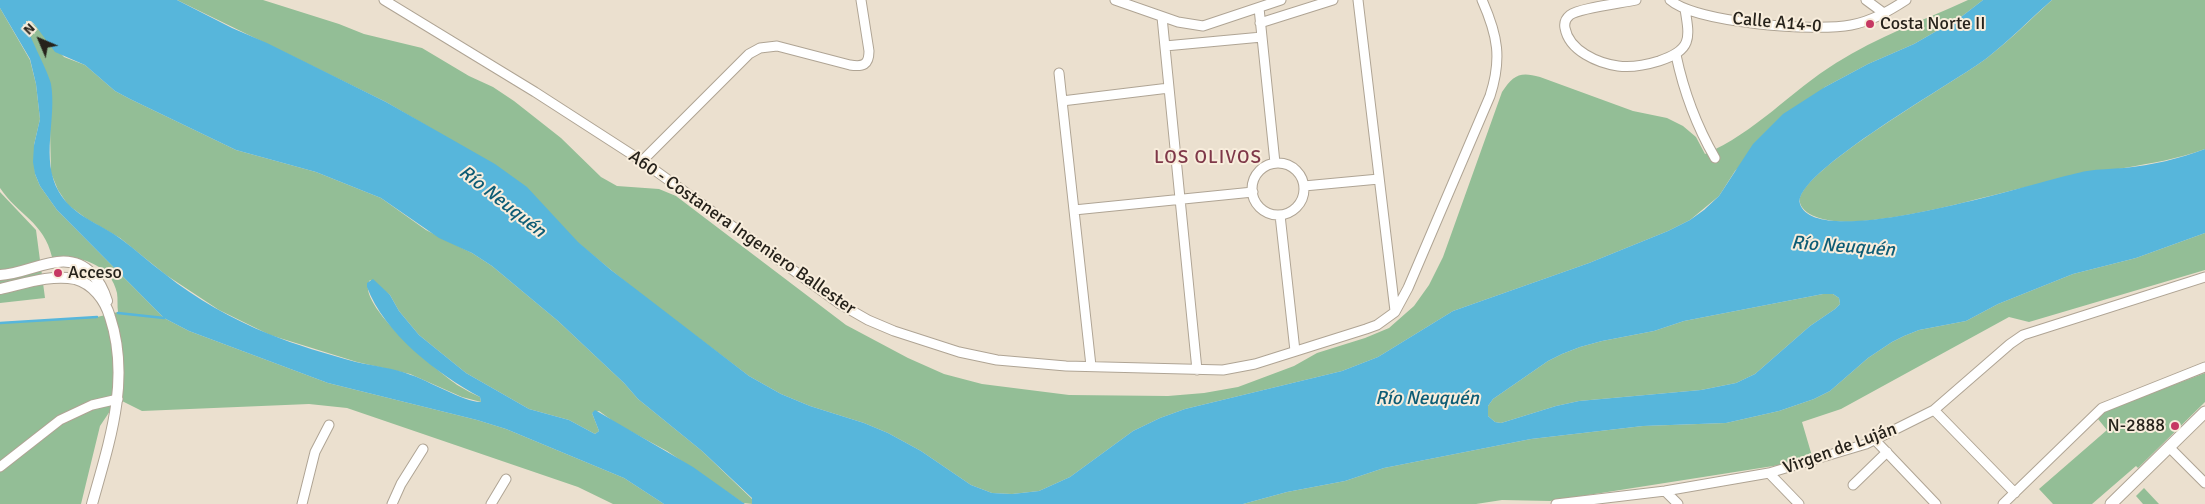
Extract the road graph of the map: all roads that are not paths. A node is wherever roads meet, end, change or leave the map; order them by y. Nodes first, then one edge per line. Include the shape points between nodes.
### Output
1 (384, 0) edge
2 (861, 0) edge
3 (1115, 0) edge
4 (1281, 0) edge
5 (1333, 0) edge
6 (1358, 0) edge
7 (1482, 0) edge
8 (1636, 0) edge
9 (1670, 0) edge
10 (1866, 0) edge
11 (1906, 0) edge
12 (1132, 3) edge
13 (1258, 8) junction
14 (1685, 8) junction
15 (1885, 14) junction
16 (1162, 17) junction
17 (1260, 23) junction
18 (1262, 37) junction
19 (1165, 46) junction
20 (1676, 55) junction
21 (1058, 73) dead end
22 (1169, 88) junction
23 (1062, 100) junction
24 (1715, 158) dead end
25 (642, 161) junction
26 (1275, 163) junction
27 (1379, 179) junction
28 (1304, 186) junction
29 (1253, 192) junction
30 (1180, 199) junction
31 (1074, 210) junction
32 (1280, 215) junction
33 (0, 275) edge
34 (2205, 278) edge
35 (0, 289) edge
36 (1395, 312) junction
37 (109, 314) junction
38 (1295, 351) junction
39 (1091, 366) junction
40 (2205, 368) edge
41 (1197, 370) junction
42 (118, 399) junction
43 (1934, 410) junction
44 (2205, 412) edge
45 (329, 425) dead end
46 (1875, 440) junction
47 (2169, 447) junction
48 (423, 449) dead end
49 (1887, 452) junction
50 (0, 467) edge
51 (1769, 473) junction
52 (506, 479) dead end
53 (2205, 483) edge
54 (1853, 486) dead end
55 (1665, 491) junction
56 (2014, 493) junction
57 (92, 504) edge
58 (302, 504) edge
59 (392, 504) edge
60 (491, 504) edge
61 (1556, 504) edge
62 (1678, 504) edge
63 (1799, 504) edge
64 (1936, 504) edge
65 (2003, 504) edge
66 (2111, 504) edge

1 - 25 street, A60 - Costanera Ingeniero Ballester
2 - 25 street via 869,52 866,64 850,65 777,46 760,48 749,54
3 - 12 street
4 - 13 street
5 - 17 street
6 - 27 street
7 - 36 street via 1498,51 1496,79 1416,270
8 - 20 street via 1573,13 1564,26 1568,38 1593,58 1619,66 1647,64
9 - 14 street, Calle A14-0
10 - 15 street
11 - 15 street, Calle A14-0
12 - 16 street
13 - 16 street via 1204,26
13 - 17 street
14 - 15 street, Calle A14-0 via 1737,20 1818,27 1852,25
14 - 20 street via 1688,37
16 - 19 street
17 - 18 street
18 - 19 street
18 - 26 street
19 - 22 street
20 - 24 street via 1690,109
21 - 23 street
22 - 23 street
22 - 30 street
23 - 31 street
25 - 39 street, A60 - Costanera Ingeniero Ballester via 813,286 868,320 959,352 997,360
26 - 28 street via 1298,172
26 - 29 street via 1259,172 1254,179
27 - 28 street
27 - 36 street
28 - 32 street via 1296,209
29 - 30 street
29 - 32 street via 1257,205 1263,211
30 - 31 street
30 - 41 street
31 - 39 street
32 - 38 street
33 - 37 street via 57,262 79,264 91,272 102,287
34 - 43 street, Virgen de Luján via 2023,335
35 - 37 street via 46,279 76,280 94,289
36 - 38 street, A60 - Costanera Ingeniero Ballester via 1366,330
37 - 42 street via 120,368
38 - 41 street, A60 - Costanera Ingeniero Ballester via 1239,368
39 - 41 street, A60 - Costanera Ingeniero Ballester
40 - 56 street via 2102,408
42 - 50 street via 92,405 60,420
42 - 57 street
43 - 46 street, Virgen de Luján
43 - 56 street
44 - 47 main road
45 - 58 street via 315,452
46 - 49 street
46 - 51 street, Virgen de Luján
47 - 53 street
47 - 66 main road
48 - 59 street
49 - 54 street
49 - 64 street
51 - 55 street, Virgen de Luján
51 - 63 street
52 - 60 street
55 - 61 street, Virgen de Luján
55 - 62 street
56 - 65 street

